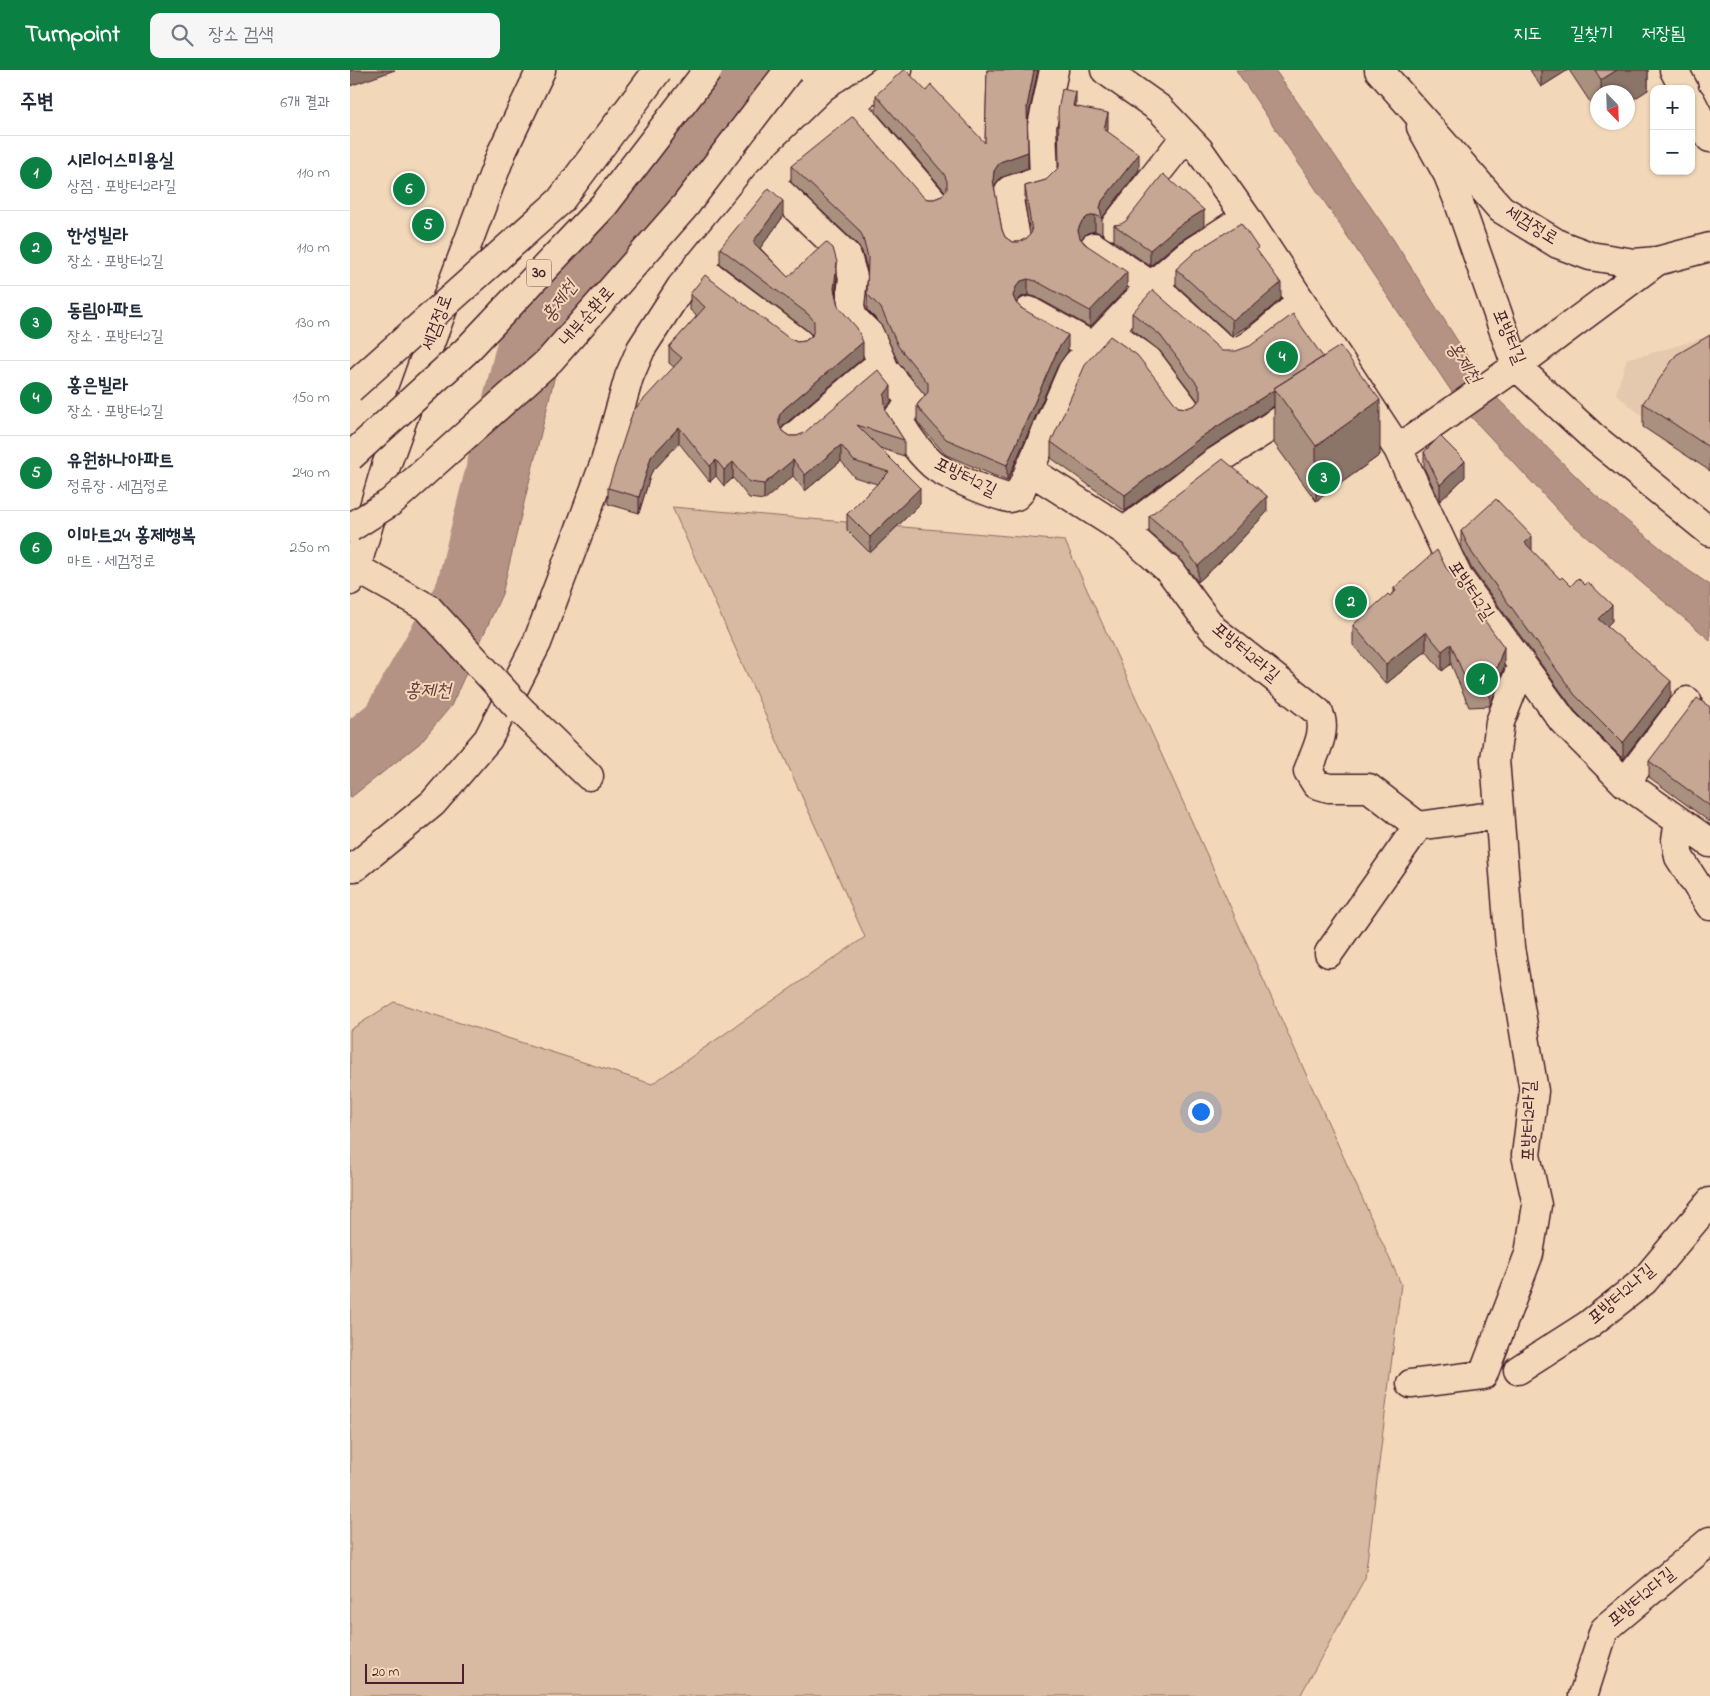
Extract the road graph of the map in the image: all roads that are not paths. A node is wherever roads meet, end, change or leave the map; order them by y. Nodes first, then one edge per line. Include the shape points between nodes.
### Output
1 (540, 70) edge
2 (658, 70) edge
3 (708, 70) edge
4 (789, 70) edge
5 (898, 70) edge
6 (1054, 70) edge
7 (1105, 70) edge
8 (1379, 70) edge
9 (1674, 70) edge
10 (1682, 85) edge
11 (849, 104) junction
12 (1408, 104) junction
13 (1695, 109) edge
14 (1186, 136) junction
15 (1710, 138) edge
16 (768, 181) junction
17 (932, 200) edge
18 (1246, 217) junction
19 (1115, 226) edge
20 (1017, 243) edge
21 (1094, 247) edge
22 (1710, 247) edge
23 (1657, 261) junction
24 (697, 266) junction
25 (1152, 286) junction
26 (1302, 302) junction
27 (1029, 311) edge
28 (1101, 339) junction
29 (799, 343) edge
30 (882, 363) junction
31 (1513, 368) junction
32 (1349, 377) junction
33 (350, 389) edge
34 (1186, 409) edge
35 (794, 437) edge
36 (1398, 449) junction
37 (350, 457) edge
38 (1029, 470) junction
39 (350, 528) edge
40 (1125, 531) junction
41 (1710, 532) edge
42 (353, 575) edge
43 (1522, 665) junction
44 (1687, 701) dead end
45 (589, 776) dead end
46 (1625, 783) junction
47 (1498, 815) junction
48 (1679, 821) junction
49 (1418, 826) junction
50 (1710, 843) edge
51 (350, 867) edge
52 (1710, 906) edge
53 (1329, 953) dead end
54 (1710, 1202) edge
55 (1518, 1370) dead end
56 (1410, 1384) dead end
57 (1710, 1541) edge
58 (1583, 1696) edge

1 - 42 main road, 세검정로 via 502,152 428,347 386,466
2 - 33 main road, bridge via 560,201
3 - 37 main road, 30, bridge via 604,205 466,351
4 - 39 main road, 내부순환로, bridge via 685,206 550,360 391,502
5 - 11 main road
6 - 20 main road via 1042,126 1044,178 1008,194
7 - 14 main road, 포방터2길 via 1160,109
8 - 12 main road, 세검정로
9 - 10 main road
11 - 16 main road
11 - 17 main road
12 - 23 main road, 세검정로 via 1501,209 1531,229 1590,256 1634,263
12 - 31 main road, 포방터길 via 1448,175
13 - 15 main road
14 - 18 main road, 포방터2길
14 - 19 main road
16 - 24 main road
16 - 30 main road, 포방터2길 via 847,256 853,276 852,316 870,335
18 - 25 main road, 포방터2길 via 1187,255
18 - 26 main road, 포방터2길
21 - 25 main road
22 - 23 main road, 세검정로
23 - 31 main road
24 - 29 main road
24 - 51 main road via 641,349 629,376 605,462 537,643 488,739 433,803 355,867
25 - 26 main road via 1223,350 1231,353 1243,349
25 - 28 main road, 포방터2길
26 - 32 main road, 포방터2길
27 - 28 main road
28 - 34 main road via 1148,360
28 - 38 main road, 포방터2길 via 1072,371
30 - 35 main road
30 - 38 main road, 포방터2길 via 913,403 899,416 900,426 939,469 1009,498 1020,492
31 - 36 main road
31 - 41 main road, 포방터길
32 - 36 main road, 포방터2길
32 - 40 main road via 1219,460
36 - 43 main road, 포방터2길 via 1458,577
38 - 40 main road, 포방터2라길
40 - 49 main road, 포방터2라길 via 1170,571 1213,629 1318,712 1322,727 1308,771 1312,780 1329,788 1369,788
42 - 45 main road, bridge via 428,608 518,707
43 - 46 main road, 포방터2길 via 1563,721
43 - 47 main road, 포방터2라길 via 1500,722 1495,759
44 - 46 main road
46 - 48 main road, 포방터2길
47 - 49 main road
47 - 56 main road, 포방터2라길 via 1510,947 1534,1091 1526,1155 1536,1213 1529,1254 1483,1375
48 - 50 main road, 포방터2길
48 - 52 main road via 1676,840 1679,857
49 - 53 main road
54 - 55 main road, 포방터2나길 via 1644,1281 1588,1325
57 - 58 main road, 포방터2다길 via 1604,1630

